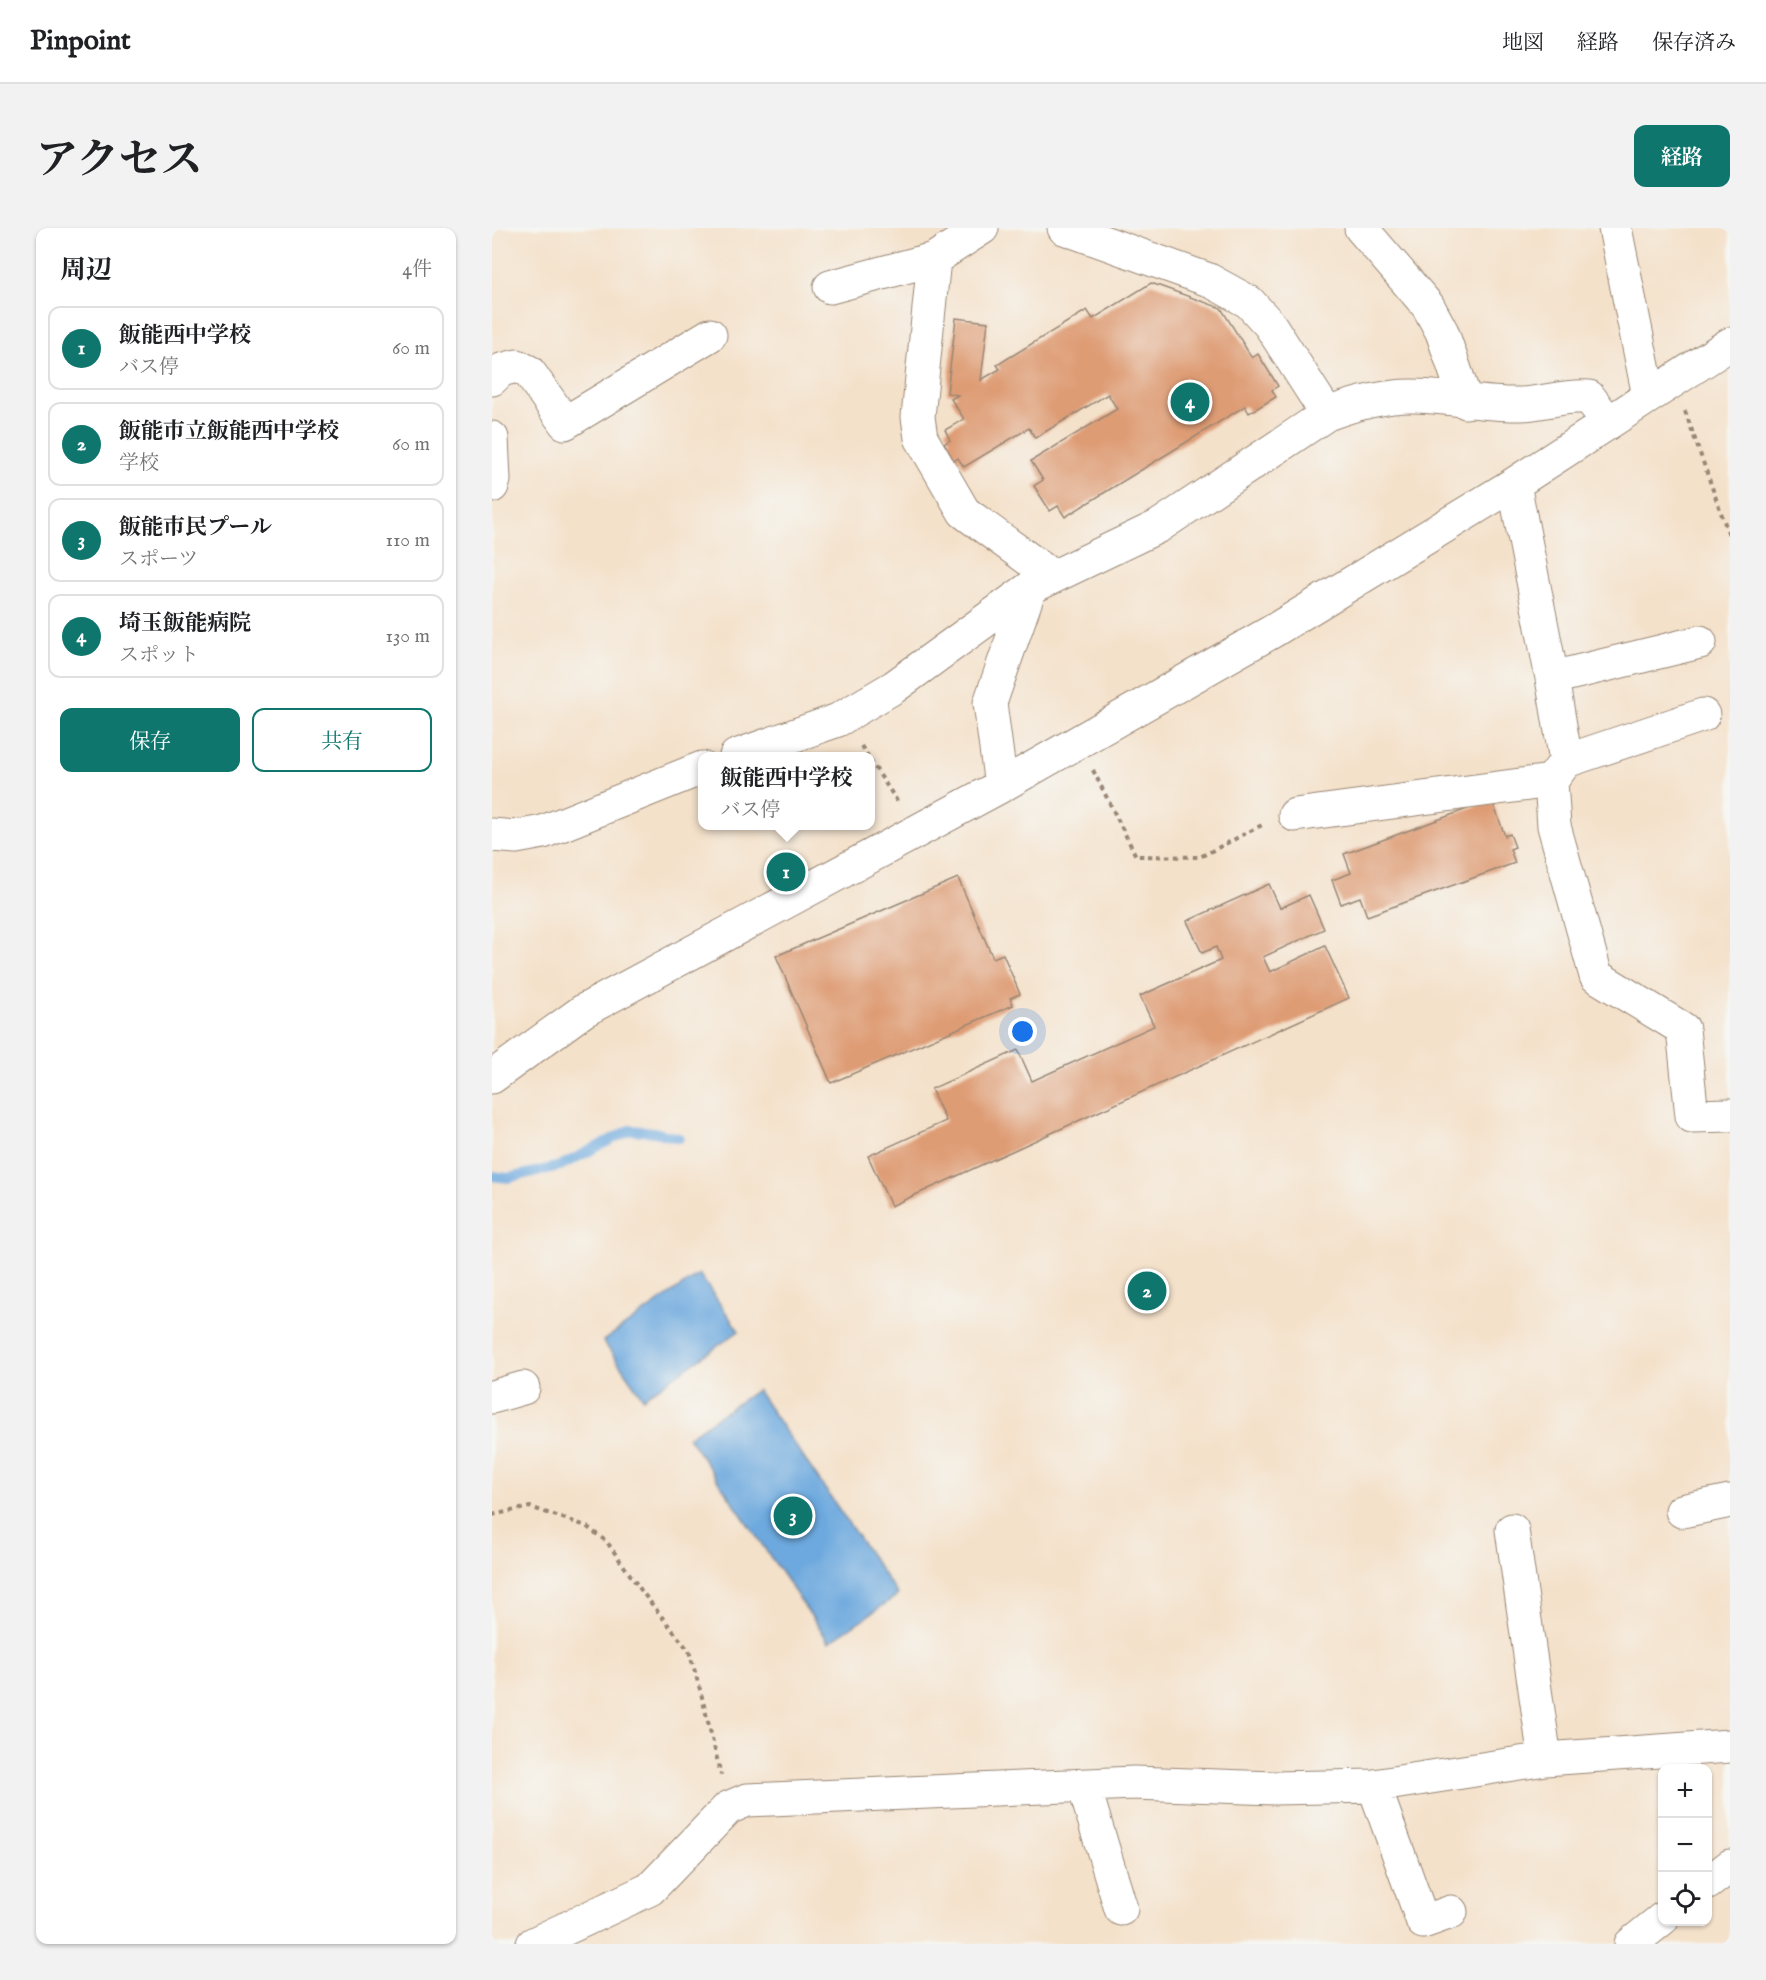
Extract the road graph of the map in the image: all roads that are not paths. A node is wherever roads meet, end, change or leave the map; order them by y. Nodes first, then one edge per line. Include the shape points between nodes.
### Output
1 (982, 228) edge
2 (1064, 228) edge
3 (1361, 228) edge
4 (1616, 228) edge
5 (934, 259) junction
6 (830, 287) dead end
7 (710, 335) dead end
8 (1730, 344) edge
9 (492, 379) edge
10 (1662, 388) junction
11 (1466, 402) junction
12 (1327, 414) junction
13 (1608, 422) junction
14 (492, 438) edge
15 (1514, 484) junction
16 (492, 486) edge
17 (1041, 583) junction
18 (1700, 642) dead end
19 (1552, 678) junction
20 (1703, 715) dead end
21 (747, 752) edge
22 (698, 769) edge
23 (1558, 771) junction
24 (1001, 786) junction
25 (1295, 814) road end
26 (492, 835) edge
27 (492, 1077) edge
28 (1730, 1115) edge
29 (523, 1388) dead end
30 (492, 1397) edge
31 (1730, 1501) edge
32 (1682, 1511) dead end
33 (1512, 1530) dead end
34 (1730, 1746) edge
35 (1545, 1759) junction
36 (1084, 1786) junction
37 (1374, 1786) junction
38 (1730, 1866) edge
39 (1712, 1879) edge
40 (1121, 1909) dead end
41 (1451, 1912) dead end
42 (1658, 1921) edge
43 (533, 1944) edge
44 (1631, 1944) edge

1 - 5 street
2 - 12 street via 1209,280 1248,302 1270,325
3 - 11 street via 1428,306 1442,332
4 - 10 street
5 - 6 street
5 - 17 street via 918,417 921,438 964,512
7 - 9 street via 565,423 529,372 517,366 501,370
8 - 10 street
10 - 13 street
11 - 12 street via 1411,396 1364,401
11 - 13 street via 1522,404 1589,397
12 - 17 street via 1159,526
13 - 15 street
14 - 16 street
15 - 19 street
15 - 24 street via 1273,631
17 - 21 street via 894,687 838,720
17 - 24 street via 990,703
18 - 19 street
19 - 23 street
20 - 23 street
22 - 26 street via 543,832 516,837
23 - 25 street
23 - 28 street via 1554,826 1596,976 1683,1029 1692,1116
24 - 27 street via 583,1011
29 - 30 street
31 - 32 street
33 - 35 street
34 - 35 street
35 - 37 street
36 - 37 street
36 - 40 street
36 - 43 street via 747,1800 728,1808 650,1889
37 - 41 street via 1423,1922
38 - 39 street
42 - 44 street

